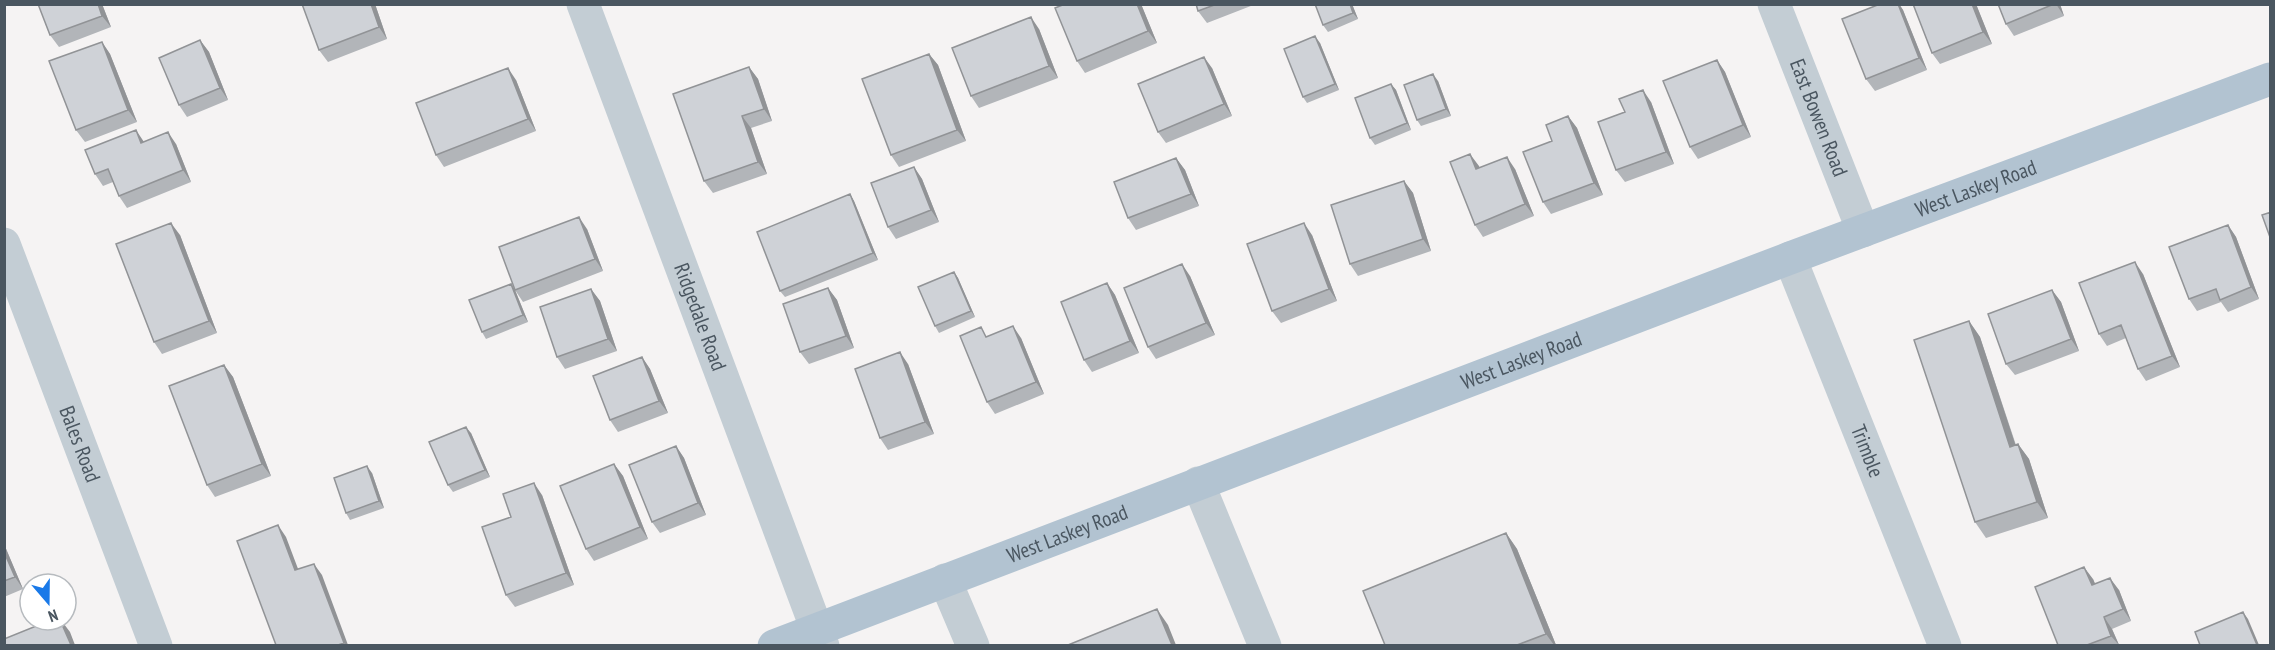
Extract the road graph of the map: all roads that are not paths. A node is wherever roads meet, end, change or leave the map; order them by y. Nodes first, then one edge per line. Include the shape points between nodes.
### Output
1 (583, 4) edge
2 (1774, 4) edge
3 (2271, 79) edge
4 (1863, 231) junction
5 (4, 244) edge
6 (1790, 258) junction
7 (1198, 483) junction
8 (945, 580) junction
9 (820, 637) edge
10 (156, 645) edge
11 (774, 645) edge
12 (973, 645) edge
13 (1265, 645) edge
14 (1946, 645) edge

1 - 9 street, Ridgedale Road
2 - 4 street, East Bowen Road
3 - 4 main road, West Laskey Road
4 - 6 main road, West Laskey Road
5 - 10 street, Bales Road
6 - 7 main road, West Laskey Road
6 - 14 street, Trimble
7 - 8 main road, West Laskey Road
7 - 13 street
8 - 9 main road, West Laskey Road
8 - 12 street
9 - 11 main road, West Laskey Road

